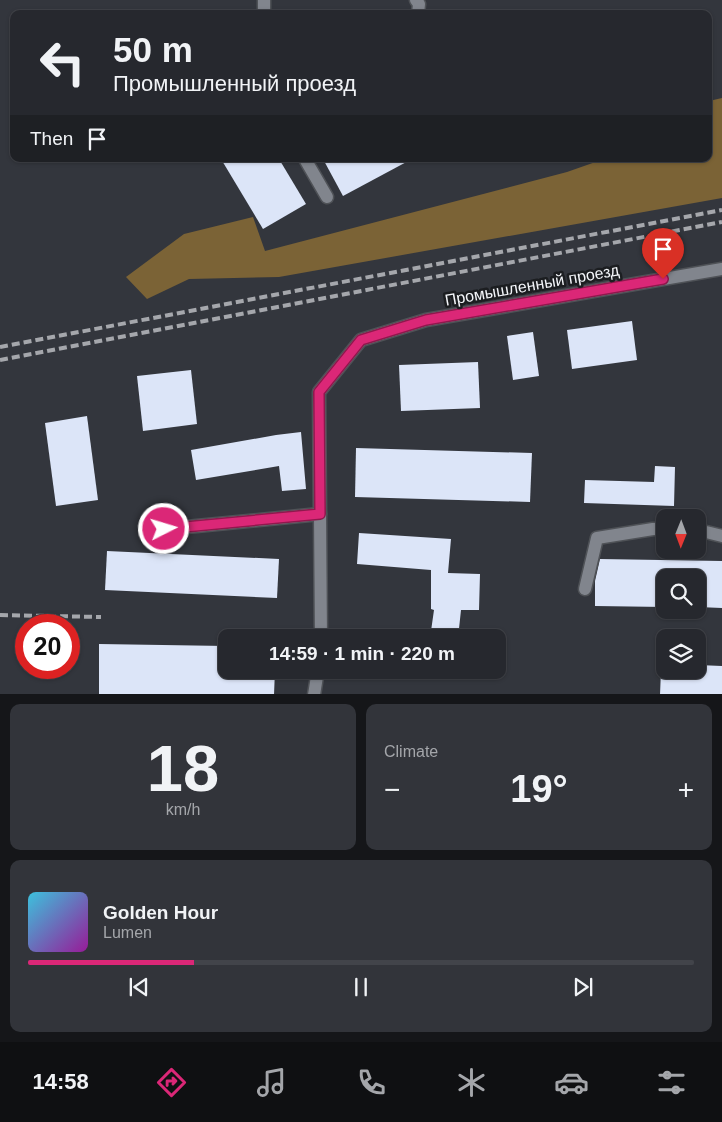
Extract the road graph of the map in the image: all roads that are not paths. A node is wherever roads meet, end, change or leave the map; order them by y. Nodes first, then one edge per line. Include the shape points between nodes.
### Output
1 (307, 162) edge
2 (327, 197) dead end
3 (722, 269) edge
4 (320, 514) junction
5 (656, 529) edge
6 (145, 530) dead end
7 (706, 532) edge
8 (722, 536) edge
9 (585, 589) dead end
10 (321, 629) edge
11 (316, 679) edge
12 (314, 694) edge

1 - 2 street
3 - 4 street, Промышленный проезд via 426,320 361,340 319,392
4 - 6 street
4 - 10 street, Промышленный проезд
5 - 9 street via 597,538
7 - 8 street
11 - 12 street

